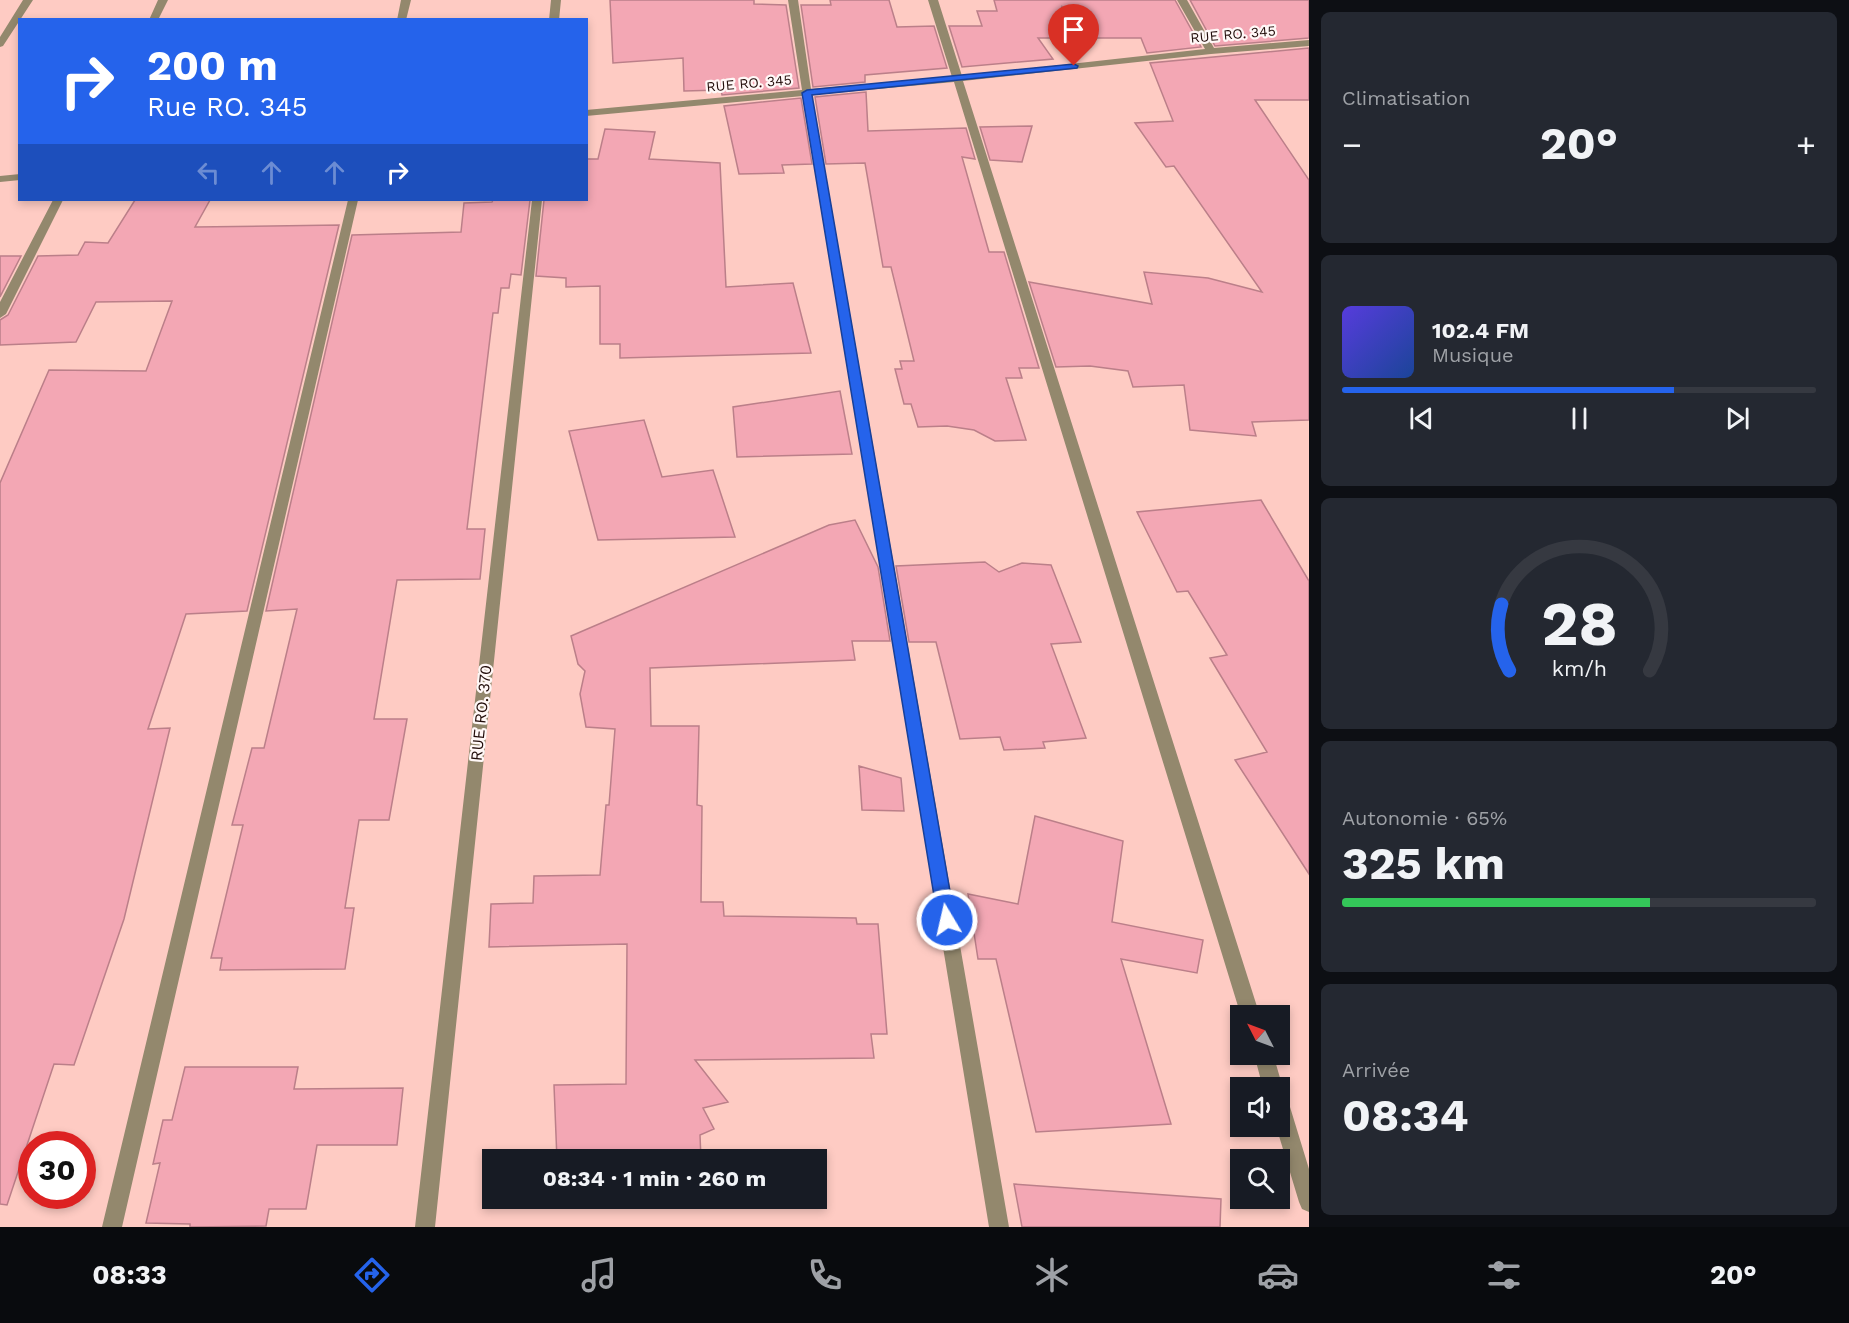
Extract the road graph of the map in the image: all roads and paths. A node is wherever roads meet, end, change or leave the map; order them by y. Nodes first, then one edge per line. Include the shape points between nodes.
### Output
1 (28, 0) edge
2 (163, 0) edge
3 (406, 0) edge
4 (556, 0) edge
5 (793, 0) edge
6 (933, 0) edge
7 (1182, 0) edge
8 (154, 18) edge
9 (402, 18) edge
10 (554, 18) edge
11 (1309, 43) edge
12 (0, 44) edge
13 (1211, 51) junction
14 (959, 79) junction
15 (807, 93) junction
16 (588, 113) edge
17 (18, 177) edge
18 (0, 179) edge
19 (57, 201) edge
20 (353, 201) edge
21 (537, 201) edge
22 (0, 314) edge
23 (1248, 1005) edge
24 (1289, 1137) edge
25 (1309, 1202) edge
26 (112, 1227) edge
27 (425, 1227) edge
28 (999, 1227) edge

1 - 12 street
2 - 8 street
3 - 9 street
4 - 10 street
5 - 15 street
6 - 14 street
7 - 13 street
11 - 13 street, RUE RO. 345
13 - 14 street, RUE RO. 345
14 - 15 street, RUE RO. 345
14 - 23 street
15 - 16 street, RUE RO. 345
15 - 28 street
17 - 18 street
19 - 22 street
20 - 26 street
21 - 27 street, RUE RO. 370
24 - 25 street

